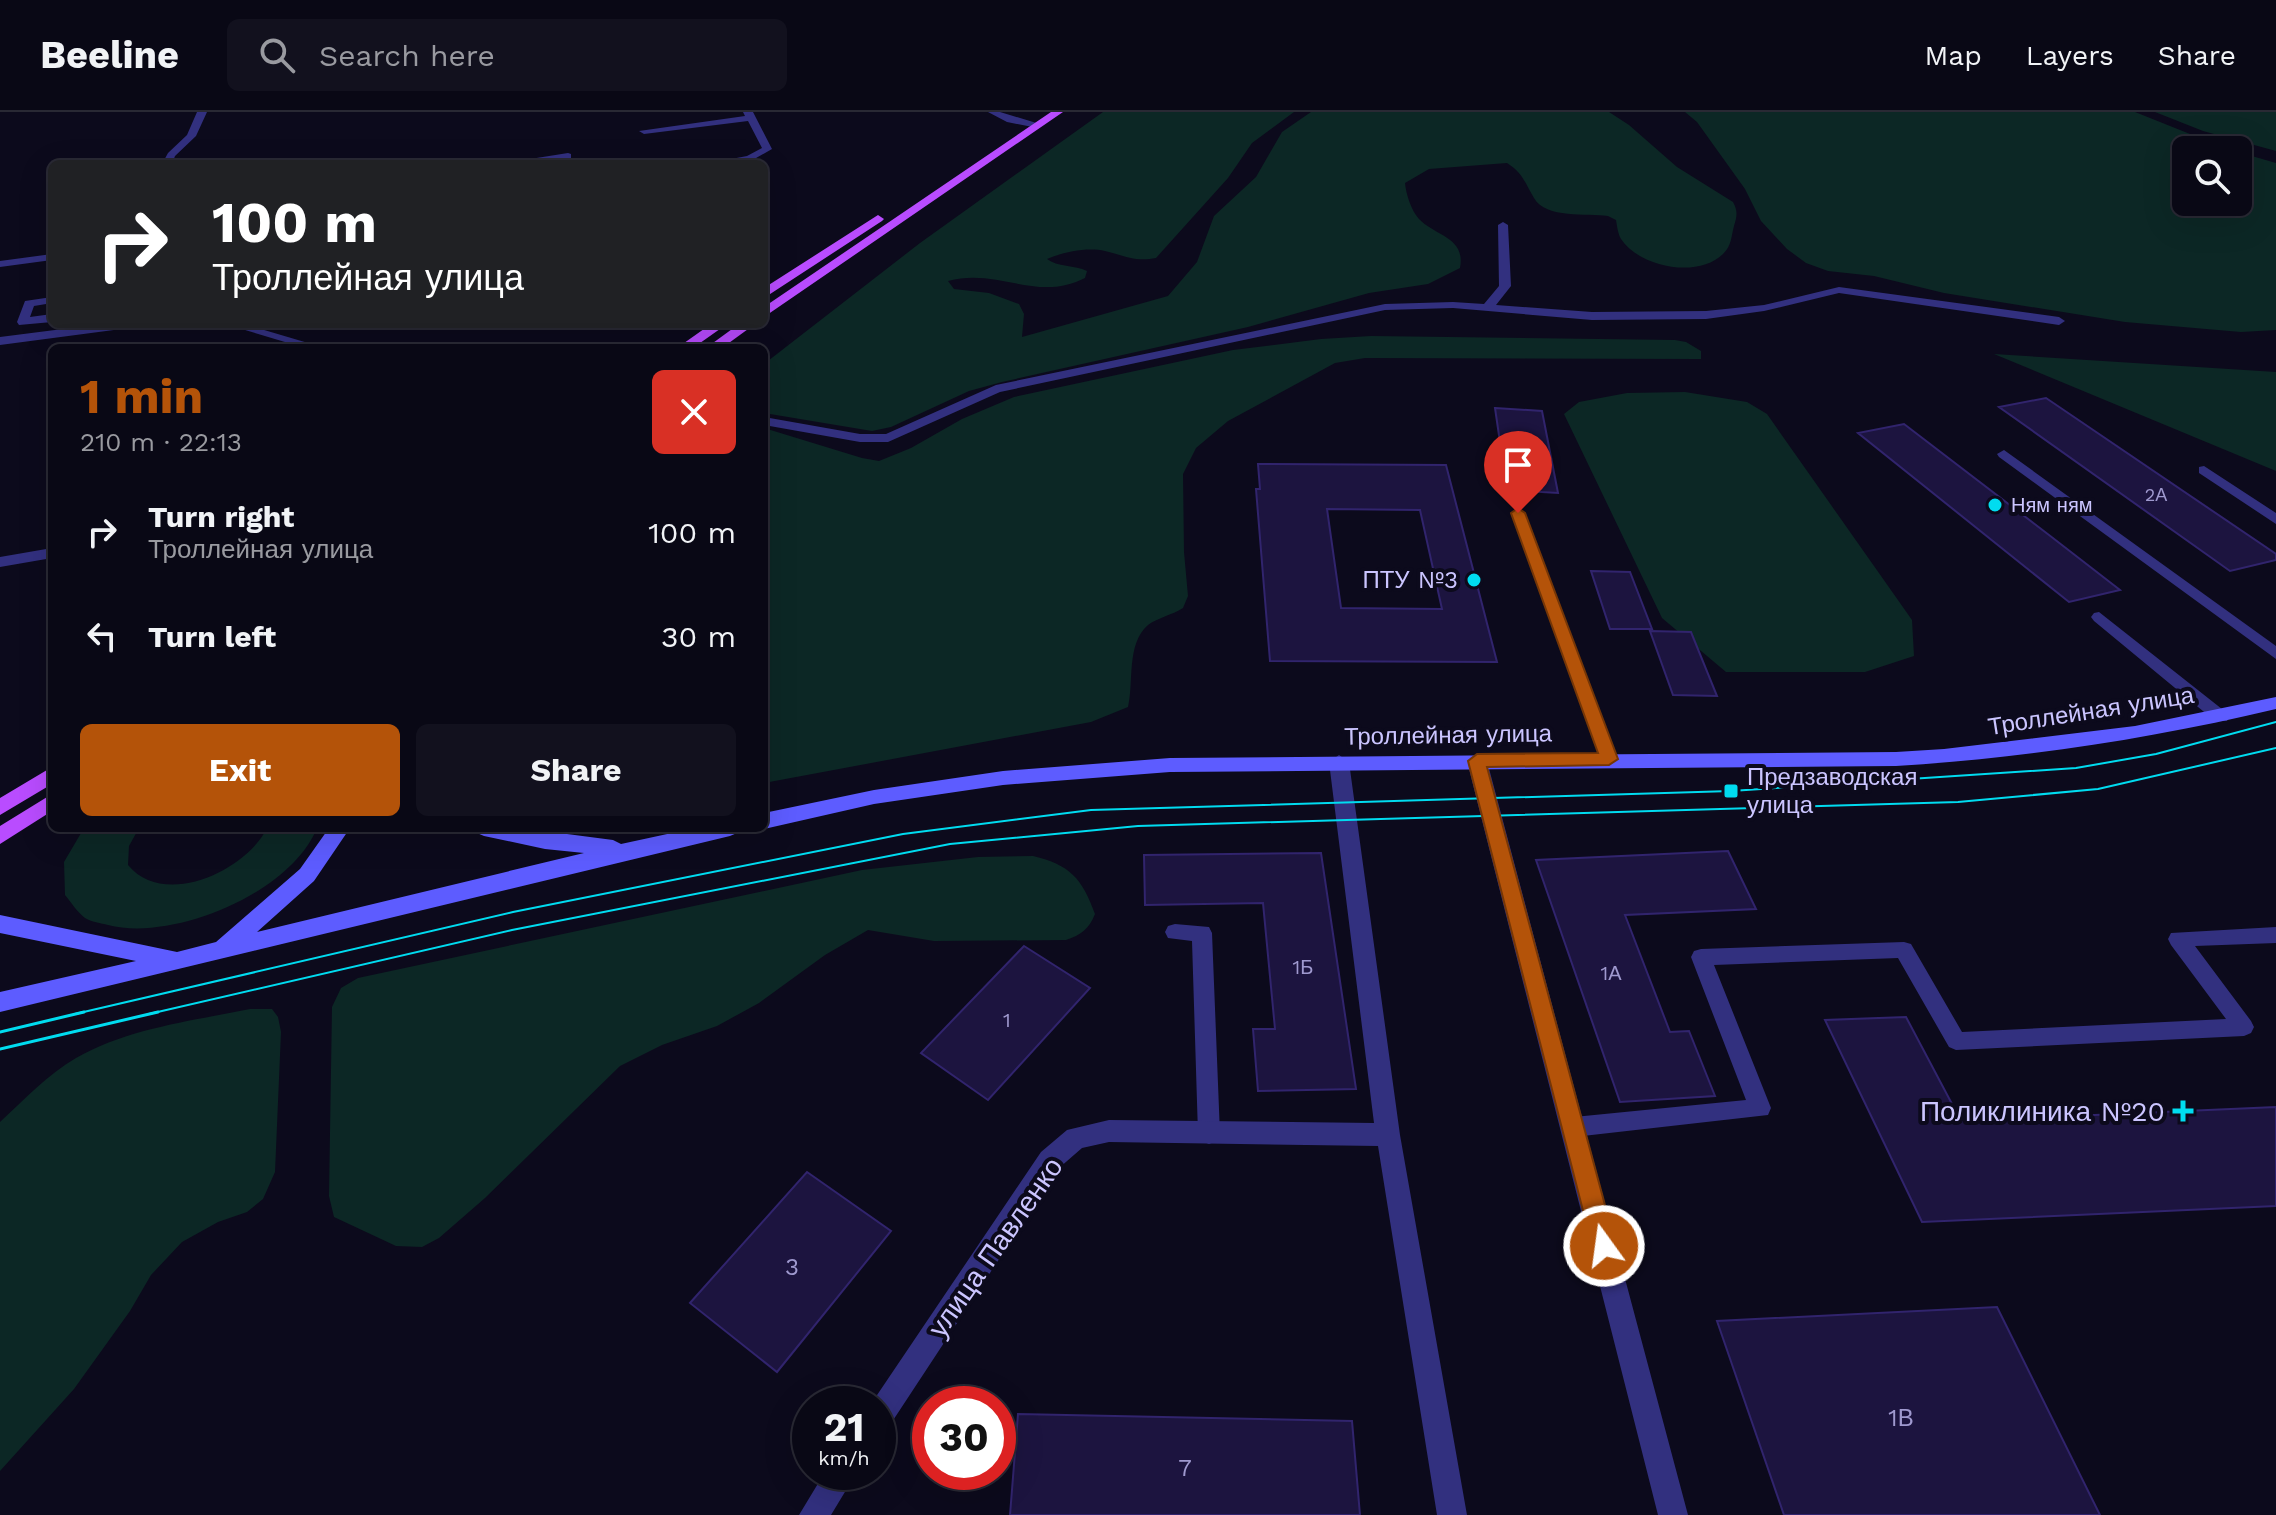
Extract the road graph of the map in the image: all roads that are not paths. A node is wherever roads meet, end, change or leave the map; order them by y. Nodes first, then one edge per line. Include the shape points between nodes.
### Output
1 (202, 112) edge
2 (993, 112) edge
3 (1058, 112) edge
4 (750, 115) edge
5 (1038, 119) edge
6 (1022, 123) junction
7 (644, 131) dead end
8 (568, 156) dead end
9 (169, 160) edge
10 (536, 160) edge
11 (741, 160) edge
12 (1503, 225) dead end
13 (45, 244) dead end
14 (48, 259) edge
15 (0, 264) edge
16 (36, 264) junction
17 (768, 291) edge
18 (48, 301) edge
19 (1488, 307) junction
20 (768, 310) edge
21 (48, 319) edge
22 (2059, 321) dead end
23 (99, 328) edge
24 (245, 328) edge
25 (714, 328) edge
26 (742, 328) edge
27 (272, 336) junction
28 (0, 341) edge
29 (263, 344) edge
30 (303, 344) edge
31 (690, 344) edge
32 (719, 344) edge
33 (768, 422) edge
34 (2004, 454) dead end
35 (2204, 470) dead end
36 (1518, 513) dead end
37 (2276, 520) edge
38 (48, 554) edge
39 (0, 562) edge
40 (2099, 617) dead end
41 (2276, 654) edge
42 (2276, 703) edge
43 (2221, 717) junction
44 (1609, 759) junction
45 (1477, 761) junction
46 (1339, 762) junction
47 (48, 777) edge
48 (48, 804) edge
49 (0, 808) edge
50 (768, 820) edge
51 (337, 832) edge
52 (503, 832) edge
53 (711, 832) edge
54 (0, 836) edge
55 (629, 849) junction
56 (0, 924) edge
57 (1175, 932) dead end
58 (2276, 935) edge
59 (219, 953) junction
60 (183, 961) junction
61 (0, 1002) edge
62 (1574, 1127) junction
63 (1209, 1134) junction
64 (1388, 1135) junction
65 (896, 1391) edge
66 (830, 1490) edge
67 (814, 1515) edge
68 (1452, 1515) edge
69 (1673, 1515) edge

1 - 9 lane via 191,136
2 - 6 lane
3 - 5 main road
4 - 7 lane
4 - 11 lane via 767,149
5 - 6 main road
5 - 20 main road
6 - 17 main road
8 - 10 lane
12 - 19 lane via 1505,286
13 - 16 lane
14 - 16 lane
15 - 16 lane
18 - 21 lane via 29,303 23,322
19 - 22 lane via 1592,316 1706,315 1839,290
19 - 33 lane via 1413,306 1332,316 996,389 888,438
23 - 28 lane
24 - 27 lane
25 - 31 main road
26 - 32 main road
27 - 29 lane
27 - 30 lane
34 - 41 lane
35 - 37 lane
36 - 44 lane
38 - 39 lane
40 - 43 lane
42 - 43 street, Троллейная улица
43 - 44 street, Троллейная улица via 2095,741 1979,754
44 - 45 street, Троллейная улица
45 - 46 street, Троллейная улица
45 - 62 street
46 - 50 street, Троллейная улица via 1170,765 1003,778 874,797
46 - 64 street
47 - 49 main road
48 - 54 main road
51 - 59 street via 307,875
52 - 55 street
53 - 55 street
55 - 59 street
56 - 60 street
57 - 63 lane via 1202,933
58 - 62 lane via 2178,939 2244,1027 1956,1041 1904,950 1701,957 1760,1108
59 - 60 street
60 - 61 street
62 - 69 street
63 - 64 street, улица Павленко
63 - 65 street, улица Павленко via 1109,1131 1076,1138 1050,1160
64 - 68 street
66 - 67 street

